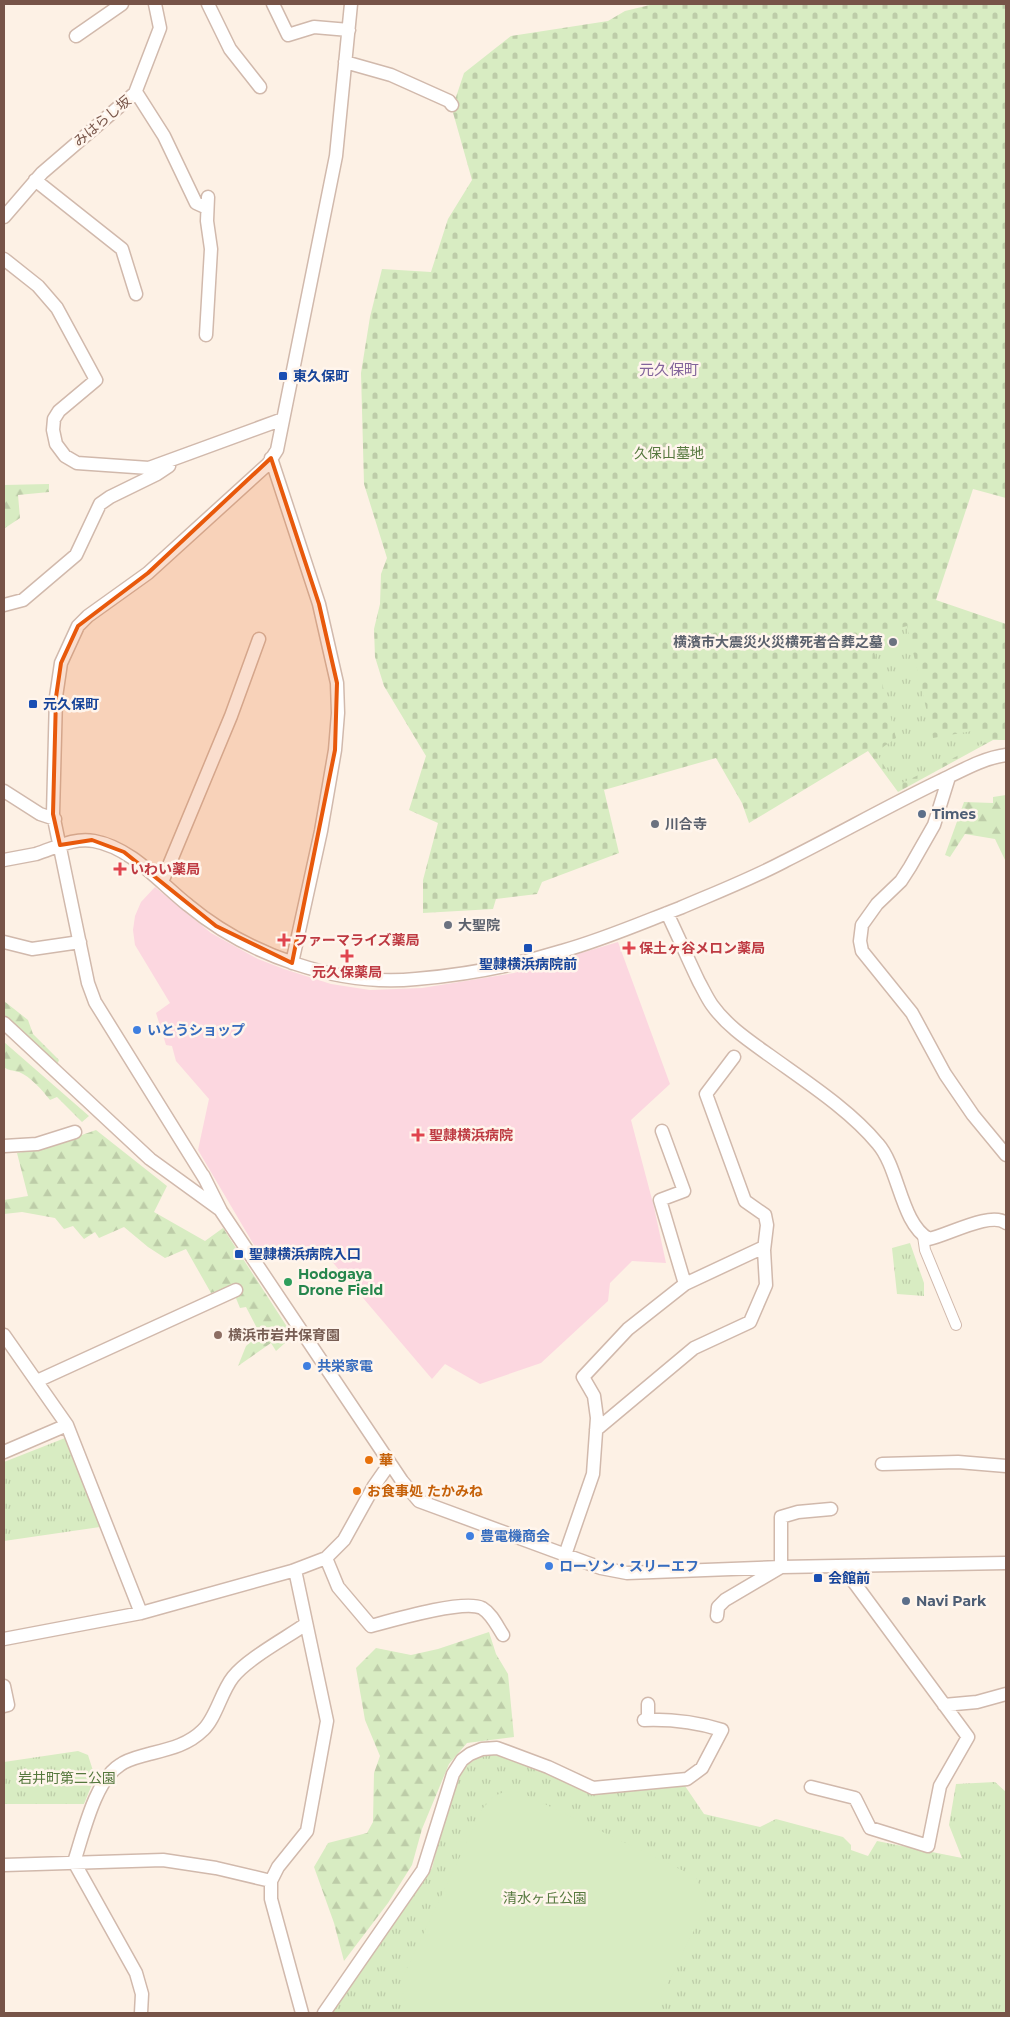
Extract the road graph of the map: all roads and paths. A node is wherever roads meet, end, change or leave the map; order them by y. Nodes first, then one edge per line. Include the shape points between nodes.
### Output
1 (122, 4) edge
2 (155, 4) edge
3 (208, 4) edge
4 (273, 4) edge
5 (351, 4) edge
6 (349, 30) junction
7 (76, 36) dead end
8 (345, 62) junction
9 (260, 87) dead end
10 (136, 92) junction
11 (452, 105) dead end
12 (35, 180) junction
13 (4, 217) edge
14 (4, 259) edge
15 (136, 294) dead end
16 (206, 335) dead end
17 (283, 419) junction
18 (176, 458) junction
19 (271, 458) junction
20 (4, 605) edge
21 (259, 639) dead end
22 (1006, 755) edge
23 (949, 777) junction
24 (4, 791) edge
25 (55, 819) junction
26 (60, 845) junction
27 (4, 860) edge
28 (162, 882) junction
29 (668, 913) junction
30 (4, 942) edge
31 (80, 942) junction
32 (292, 963) junction
33 (4, 1023) edge
34 (734, 1057) dead end
35 (662, 1131) dead end
36 (75, 1132) dead end
37 (4, 1146) edge
38 (1006, 1155) edge
39 (221, 1211) junction
40 (1006, 1224) edge
41 (923, 1236) junction
42 (764, 1247) junction
43 (685, 1284) junction
44 (236, 1290) dead end
45 (956, 1325) dead end
46 (4, 1334) edge
47 (37, 1381) junction
48 (66, 1425) junction
49 (596, 1430) junction
50 (4, 1452) edge
51 (390, 1463) junction
52 (882, 1464) dead end
53 (1006, 1466) edge
54 (831, 1509) dead end
55 (565, 1555) junction
56 (326, 1558) junction
57 (1006, 1563) edge
58 (842, 1566) junction
59 (781, 1567) junction
60 (295, 1570) junction
61 (141, 1613) junction
62 (718, 1616) dead end
63 (306, 1624) junction
64 (503, 1635) dead end
65 (4, 1639) edge
66 (4, 1686) edge
67 (1006, 1694) edge
68 (648, 1704) dead end
69 (944, 1705) junction
70 (4, 1706) edge
71 (811, 1787) dead end
72 (74, 1862) junction
73 (4, 1864) edge
74 (271, 1881) junction
75 (141, 2013) edge
76 (302, 2013) edge
77 (324, 2013) edge

1 - 7 street
2 - 10 street, みはらし坂 via 160,28
3 - 9 street via 230,49
4 - 6 street via 288,35 314,27
5 - 6 street
6 - 8 street
8 - 11 street via 391,75
8 - 17 street via 336,158
10 - 12 street, みはらし坂
10 - 16 street via 164,136 196,203 207,203 211,249
12 - 13 street, みはらし坂
12 - 15 street via 122,249
14 - 18 street via 38,286 57,308 96,380 54,419 56,444 65,456 77,463 149,468
17 - 18 street
17 - 19 street via 277,450
18 - 20 street via 157,474 100,504 76,556 23,600
19 - 25 street via 148,573 78,626 61,663 56,697
19 - 32 street via 319,604 332,655 338,703 335,750 321,831
21 - 28 street via 231,716
22 - 23 street via 996,756
23 - 29 street via 754,877
23 - 38 street via 934,825 901,880 862,925 860,941 862,951 912,1013 944,1074
24 - 25 street via 40,814
25 - 26 street
26 - 27 street
26 - 28 street via 92,840 106,844 124,852
26 - 31 street
28 - 32 street via 216,926
29 - 32 street via 561,952 449,975 380,981 343,976
29 - 41 street via 711,1004 736,1031 812,1086 880,1145 912,1222
30 - 31 street via 32,949
31 - 39 street via 88,983 96,1002 204,1177
33 - 39 street via 101,1119
34 - 42 street via 706,1094 744,1201 765,1215
35 - 43 street via 684,1191 660,1200
36 - 37 street via 38,1144
39 - 51 street
40 - 41 street via 1001,1219 989,1219 944,1236 929,1239
41 - 45 street via 925,1250
42 - 43 street
42 - 49 street via 766,1285 750,1322 694,1348
43 - 49 street via 628,1329 583,1377 594,1396
44 - 47 street
46 - 47 street
47 - 48 street
48 - 50 street
48 - 61 street
49 - 55 street via 593,1474
51 - 55 street via 419,1501
51 - 56 street via 344,1540
52 - 53 street via 958,1462
54 - 59 street via 781,1517
55 - 59 street via 627,1573
56 - 60 street
56 - 64 street via 338,1587 371,1626 434,1610 480,1607 489,1613
57 - 58 street
58 - 59 street
58 - 69 street
59 - 62 street via 725,1600 718,1607
60 - 61 street
60 - 63 street
61 - 65 street
63 - 72 street via 232,1678 206,1728 196,1737 180,1746 120,1765 108,1776 99,1789
63 - 74 street via 327,1721 307,1832 278,1867
66 - 70 street via 8,1705
67 - 69 street via 978,1702
68 - 77 street via 646,1720 680,1720 722,1730 702,1768 688,1779 594,1788 497,1748 482,1749 462,1760 453,1774 422,1870
69 - 71 street via 968,1737 940,1786 928,1846 870,1828 855,1798
72 - 73 street
72 - 74 street via 163,1860
72 - 75 street via 136,1973 142,1994
74 - 76 street via 271,1899

